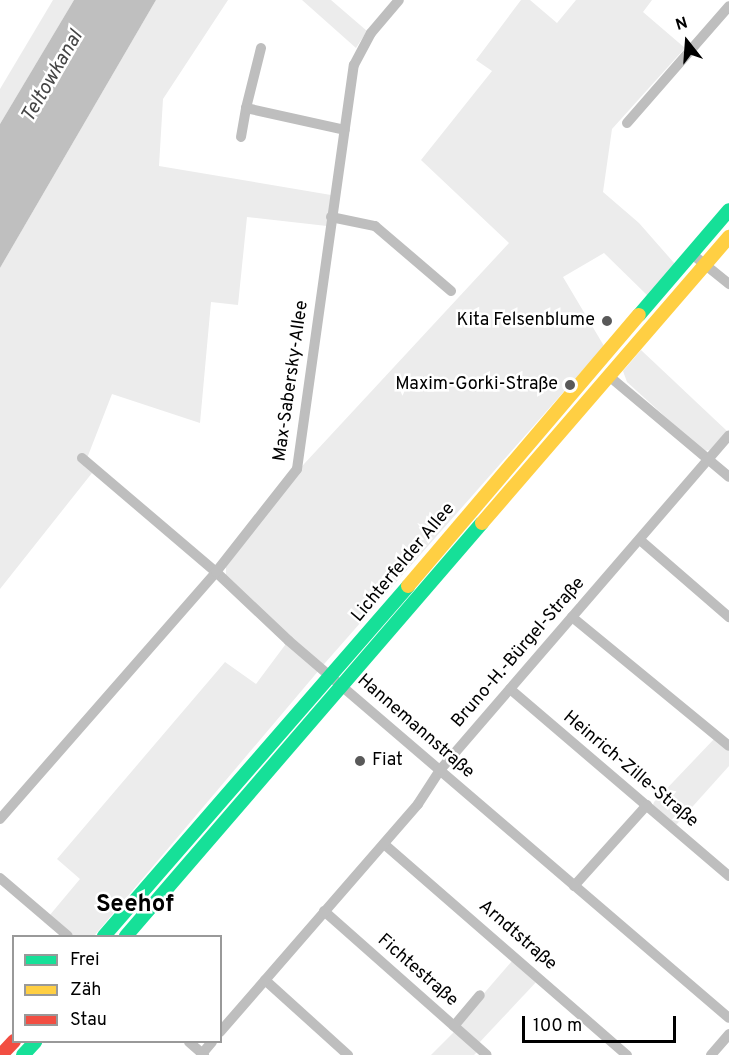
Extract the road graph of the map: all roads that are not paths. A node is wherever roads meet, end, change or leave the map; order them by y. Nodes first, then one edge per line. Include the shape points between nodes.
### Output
1 (399, 0) edge
2 (729, 6) edge
3 (261, 48) dead end
4 (246, 108) junction
5 (627, 123) dead end
6 (345, 130) junction
7 (241, 138) dead end
8 (729, 210) edge
9 (331, 217) junction
10 (729, 237) edge
11 (692, 254) junction
12 (705, 265) junction
13 (729, 284) edge
14 (451, 291) dead end
15 (610, 377) junction
16 (729, 435) edge
17 (82, 458) dead end
18 (707, 460) junction
19 (729, 477) edge
20 (640, 540) junction
21 (216, 572) junction
22 (572, 617) junction
23 (729, 617) edge
24 (332, 675) junction
25 (343, 686) junction
26 (510, 689) junction
27 (729, 746) edge
28 (440, 770) junction
29 (647, 805) junction
30 (0, 819) edge
31 (384, 844) junction
32 (729, 876) edge
33 (0, 878) edge
34 (574, 886) junction
35 (324, 912) junction
36 (67, 935) edge
37 (105, 935) edge
38 (127, 935) edge
39 (265, 980) junction
40 (480, 995) dead end
41 (729, 1018) edge
42 (454, 1026) junction
43 (222, 1030) edge
44 (729, 1034) edge
45 (12, 1043) edge
46 (33, 1043) edge
47 (191, 1043) edge
48 (202, 1054) edge
49 (1, 1055) edge
50 (23, 1055) edge
51 (348, 1055) edge
52 (488, 1055) edge
53 (627, 1055) edge
54 (711, 1055) edge

1 - 6 street, Max-Sabersky-Allee via 371,33 354,65
2 - 5 street
3 - 4 street
4 - 6 street
4 - 7 street
6 - 9 street, Max-Sabersky-Allee
8 - 11 main road, Lichterfelder Allee
9 - 14 street via 375,226
9 - 21 street, Max-Sabersky-Allee via 297,469
10 - 12 main road, Lichterfelder Allee
11 - 12 street
11 - 24 main road, Lichterfelder Allee
12 - 13 street
12 - 15 main road, Lichterfelder Allee
15 - 18 street
15 - 25 main road, Lichterfelder Allee
16 - 18 street, Bruno-H.-Bürgel-Straße
17 - 21 street, Hannemannstraße
18 - 19 street
18 - 20 street, Bruno-H.-Bürgel-Straße
20 - 22 street, Bruno-H.-Bürgel-Straße
20 - 23 street
21 - 24 street, Hannemannstraße via 289,641
21 - 30 street, Max-Sabersky-Allee
22 - 26 street, Bruno-H.-Bürgel-Straße
22 - 27 street
24 - 25 street, Hannemannstraße
24 - 37 main road, Lichterfelder Allee
25 - 28 street, Hannemannstraße
25 - 38 main road, Lichterfelder Allee
26 - 28 street, Bruno-H.-Bürgel-Straße
26 - 29 street, Heinrich-Zille-Straße
28 - 31 street, Bruno-H.-Bürgel-Straße
28 - 34 street, Hannemannstraße
29 - 32 street, Heinrich-Zille-Straße
29 - 34 street
31 - 35 street, Bruno-H.-Bürgel-Straße
31 - 53 street, Arndtstraße
33 - 36 street
34 - 41 street, Hannemannstraße
35 - 39 street, Bruno-H.-Bürgel-Straße
35 - 42 street, Fichtestraße
39 - 43 street, Bruno-H.-Bürgel-Straße
39 - 51 street
40 - 42 street
42 - 52 street, Fichtestraße
44 - 54 street
45 - 49 main road
46 - 50 main road
47 - 48 street

